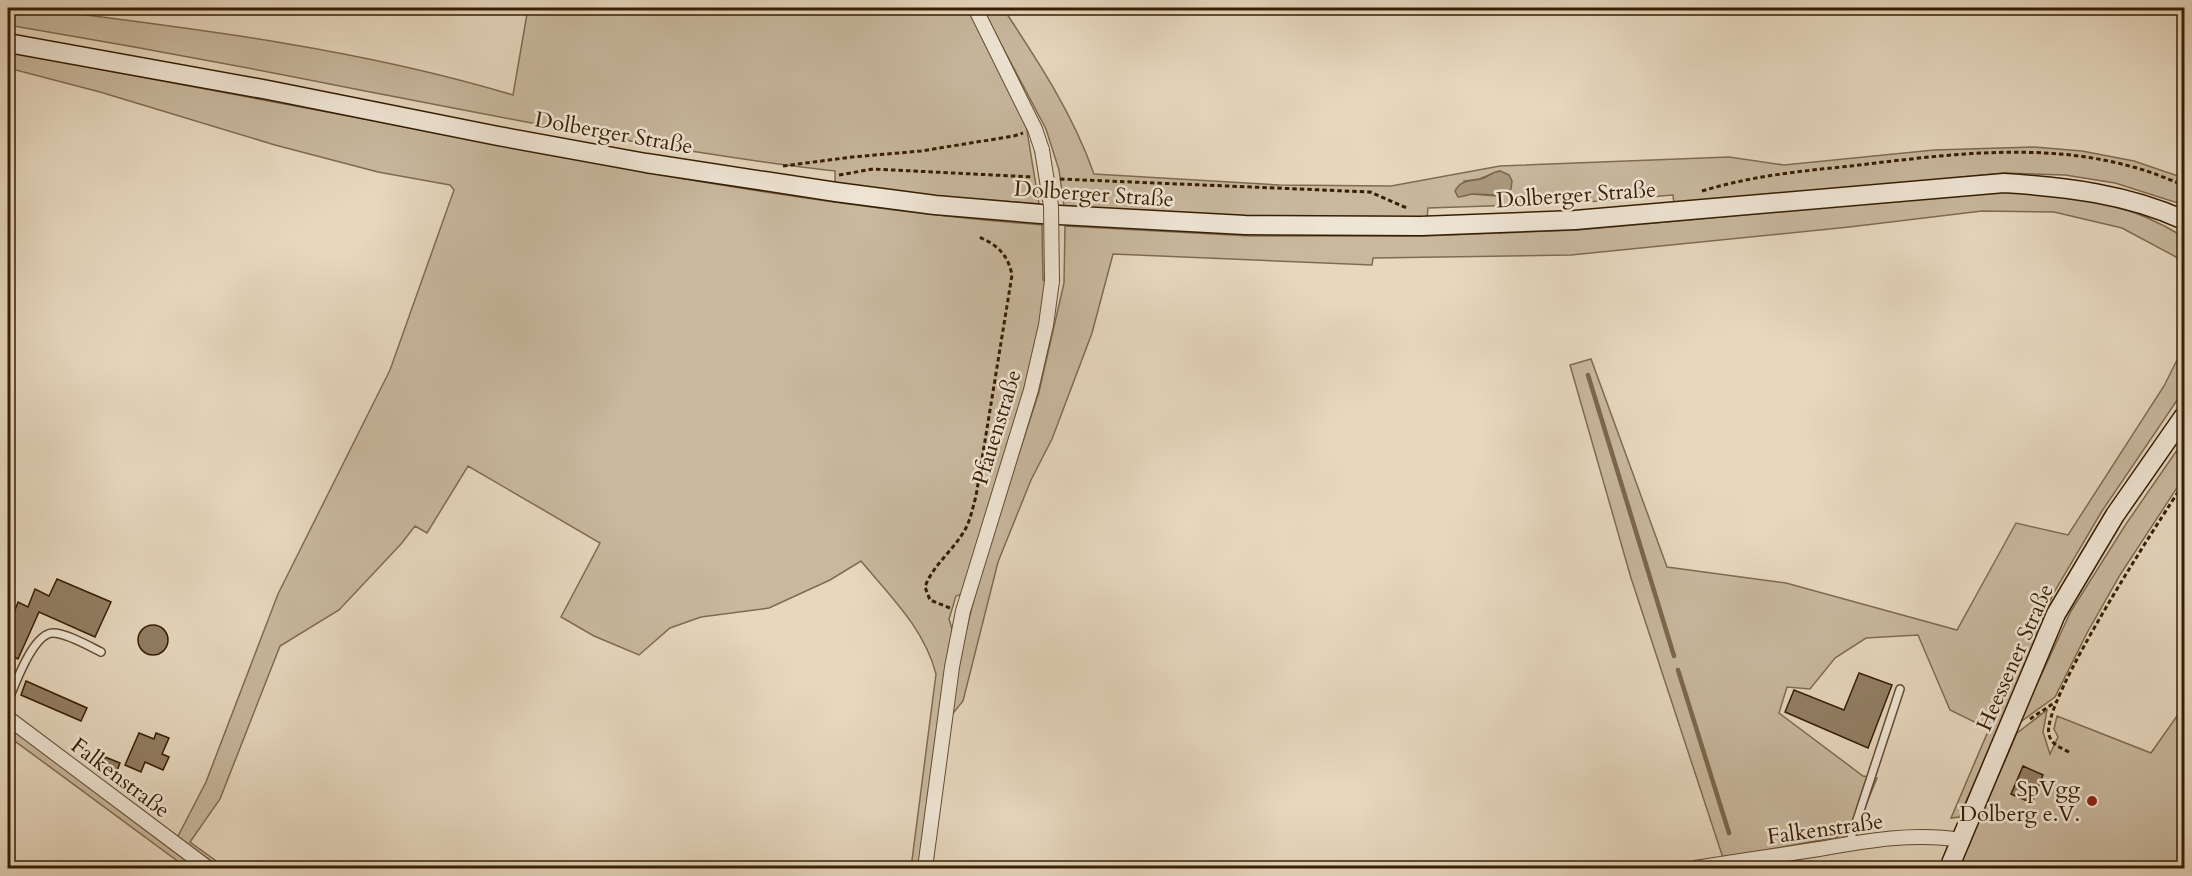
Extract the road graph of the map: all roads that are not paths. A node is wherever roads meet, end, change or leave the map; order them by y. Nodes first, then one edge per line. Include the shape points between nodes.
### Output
1 (975, 8) edge
2 (8, 43) edge
3 (2184, 220) edge
4 (2184, 416) edge
5 (101, 652) dead end
6 (1900, 689) dead end
7 (8, 701) edge
8 (8, 718) edge
9 (1961, 840) junction
10 (1849, 844) junction
11 (208, 868) edge
12 (925, 868) edge
13 (1695, 868) edge
14 (1949, 868) edge

1 - 12 street, Pfauenstraße, bridge via 1042,150 1051,206 1052,281 1031,390 963,611
2 - 3 main road, Dolberger Straße via 646,163 935,205 1029,213 1245,225 1421,226 1575,220 2004,183 2111,195
4 - 9 main road, Heessener Straße via 2115,515 2056,614
5 - 7 lane via 61,635 50,633 42,637
6 - 10 lane
8 - 11 street, Falkenstraße
9 - 10 street, Falkenstraße via 1942,836
9 - 14 main road, Heessener Straße
10 - 13 street, Falkenstraße

